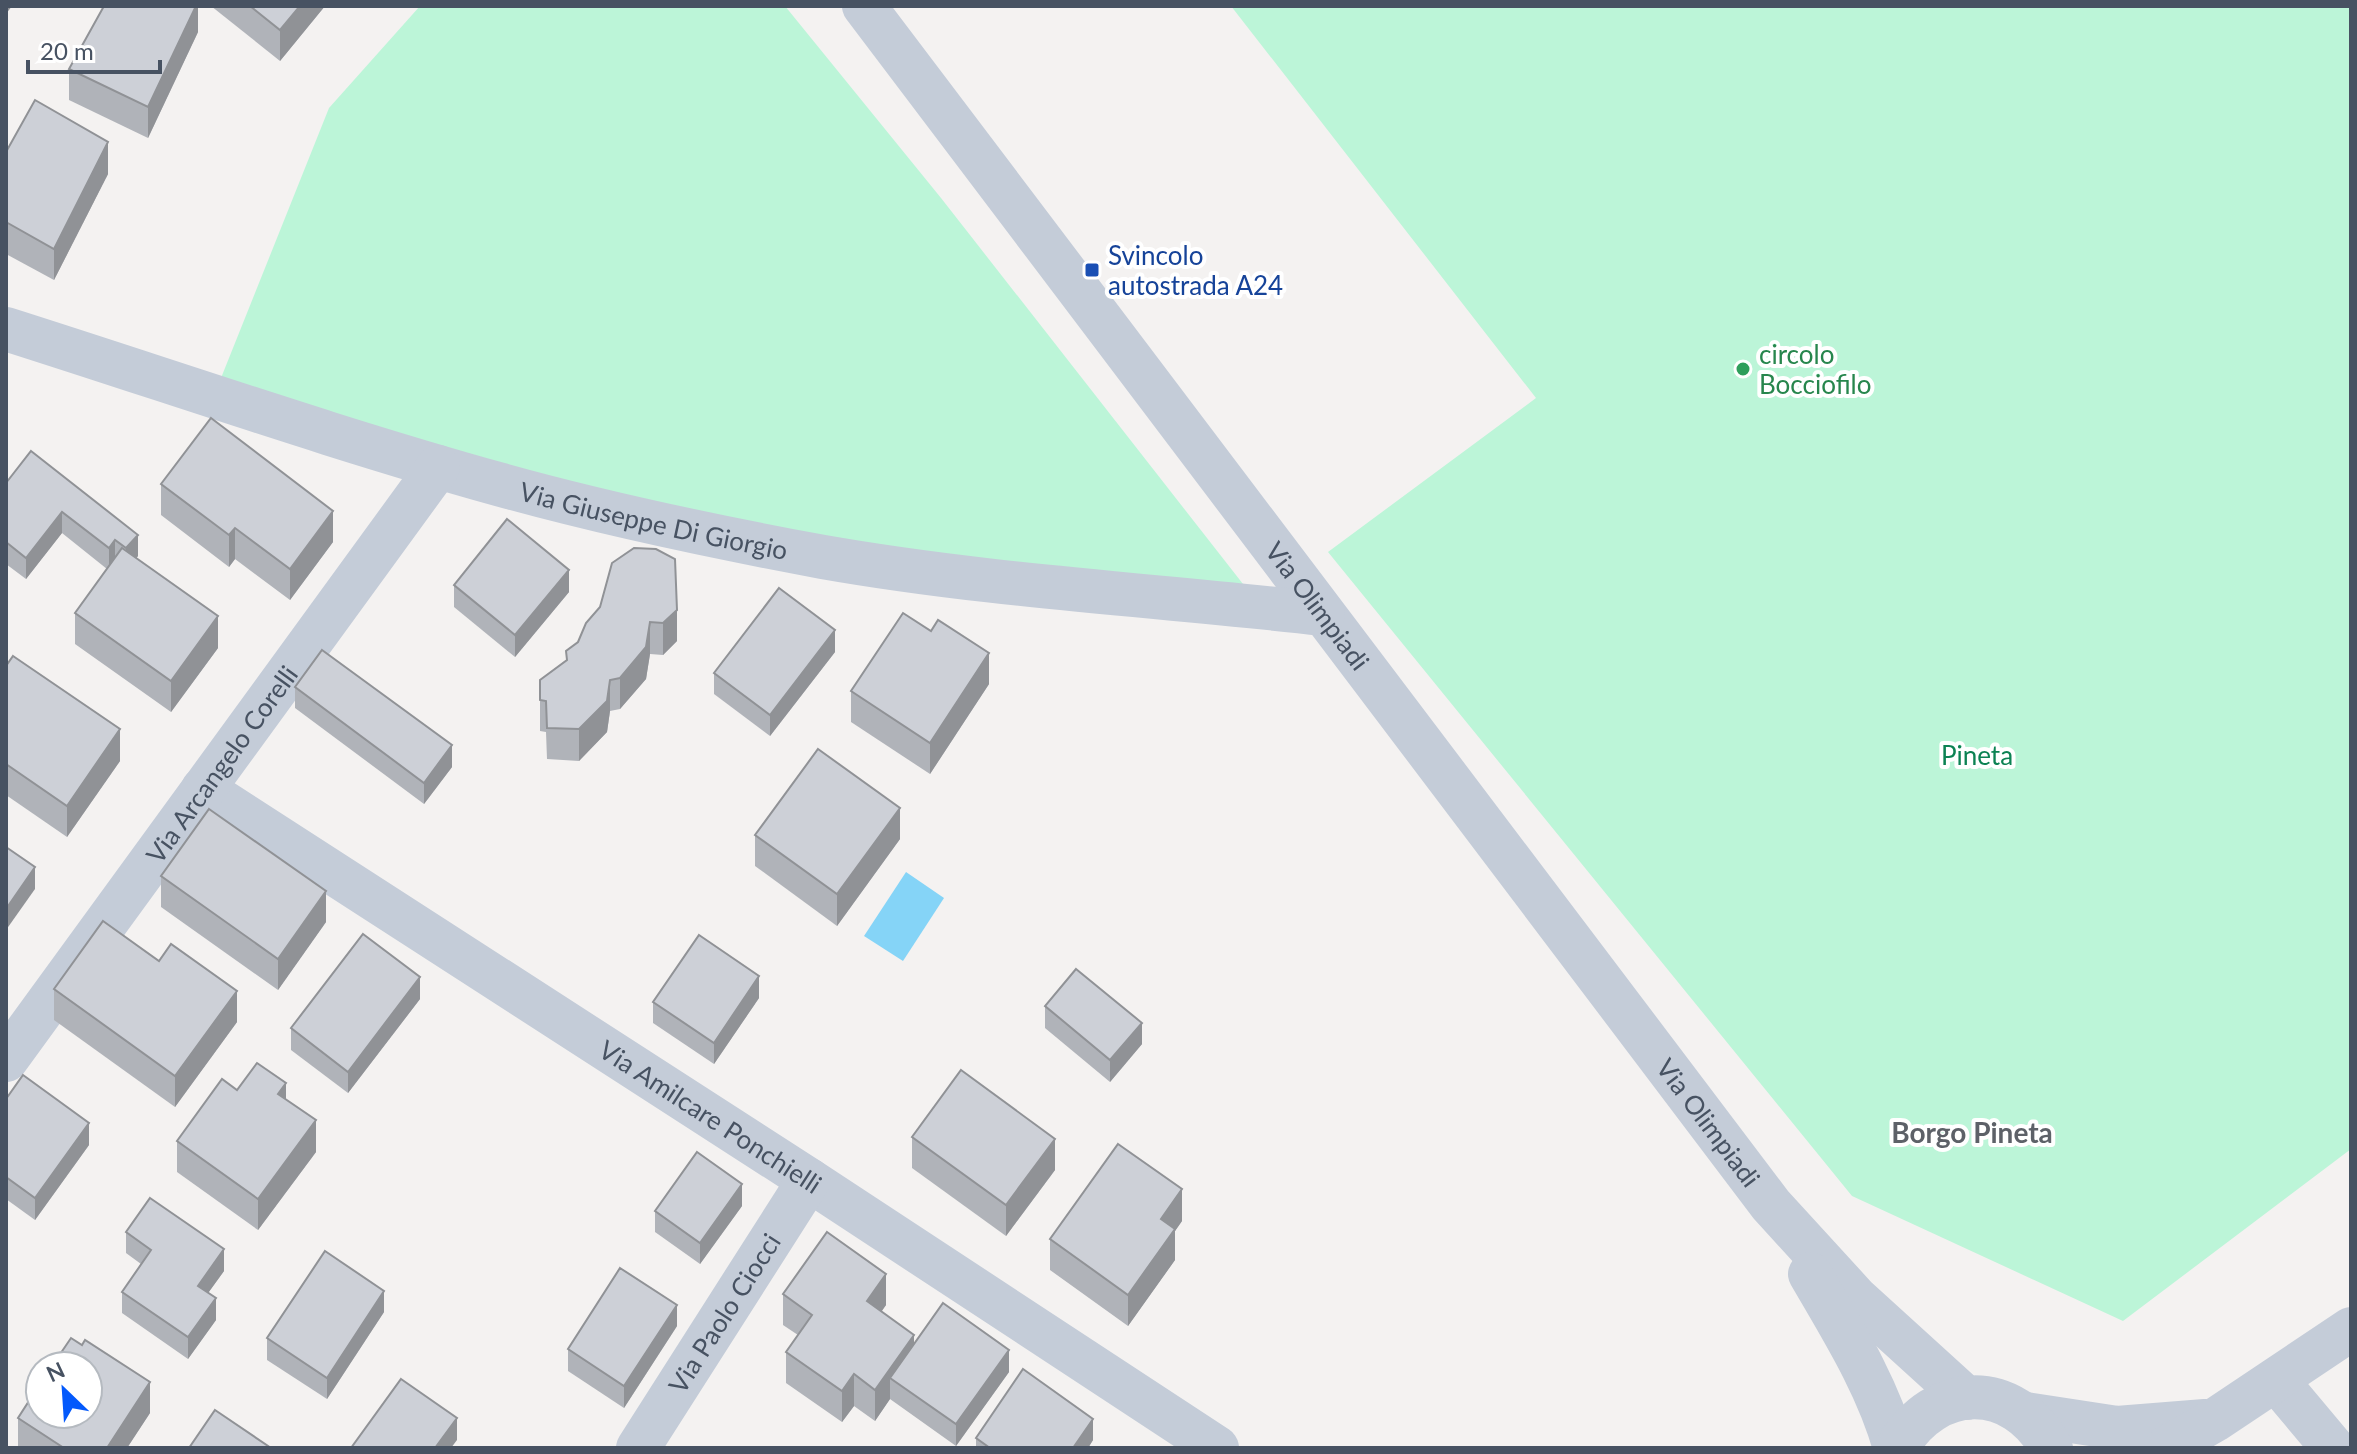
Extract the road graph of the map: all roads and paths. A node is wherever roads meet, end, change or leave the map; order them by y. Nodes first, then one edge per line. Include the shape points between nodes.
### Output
1 (864, 6) edge
2 (6, 329) edge
3 (438, 467) junction
4 (1323, 614) junction
5 (203, 789) junction
6 (6, 1060) edge
7 (809, 1180) junction
8 (1771, 1205) junction
9 (2351, 1329) edge
10 (2276, 1380) junction
11 (1966, 1398) junction
12 (2025, 1414) junction
13 (2215, 1420) junction
14 (638, 1448) edge
15 (1217, 1448) edge
16 (1896, 1448) edge
17 (2051, 1448) edge
18 (2166, 1448) edge
19 (2333, 1448) edge

1 - 4 street, Via Olimpiadi
2 - 3 street, Via Giuseppe Di Giorgio
3 - 4 street, Via Giuseppe Di Giorgio via 574,503 825,557
3 - 5 street, Via Arcangelo Corelli
4 - 8 street, Via Olimpiadi
5 - 6 street, Via Arcangelo Corelli
5 - 7 street, Via Amilcare Ponchielli
7 - 14 street, Via Paolo Ciocci
7 - 15 street, Via Amilcare Ponchielli
8 - 11 street, Via Olimpiadi via 1856,1298
8 - 16 street, Via Olimpiadi via 1851,1346
9 - 10 street
10 - 13 street
10 - 19 street
11 - 12 street via 1987,1398
11 - 16 street via 1923,1414
12 - 13 street via 2117,1428
12 - 17 street
13 - 18 street

